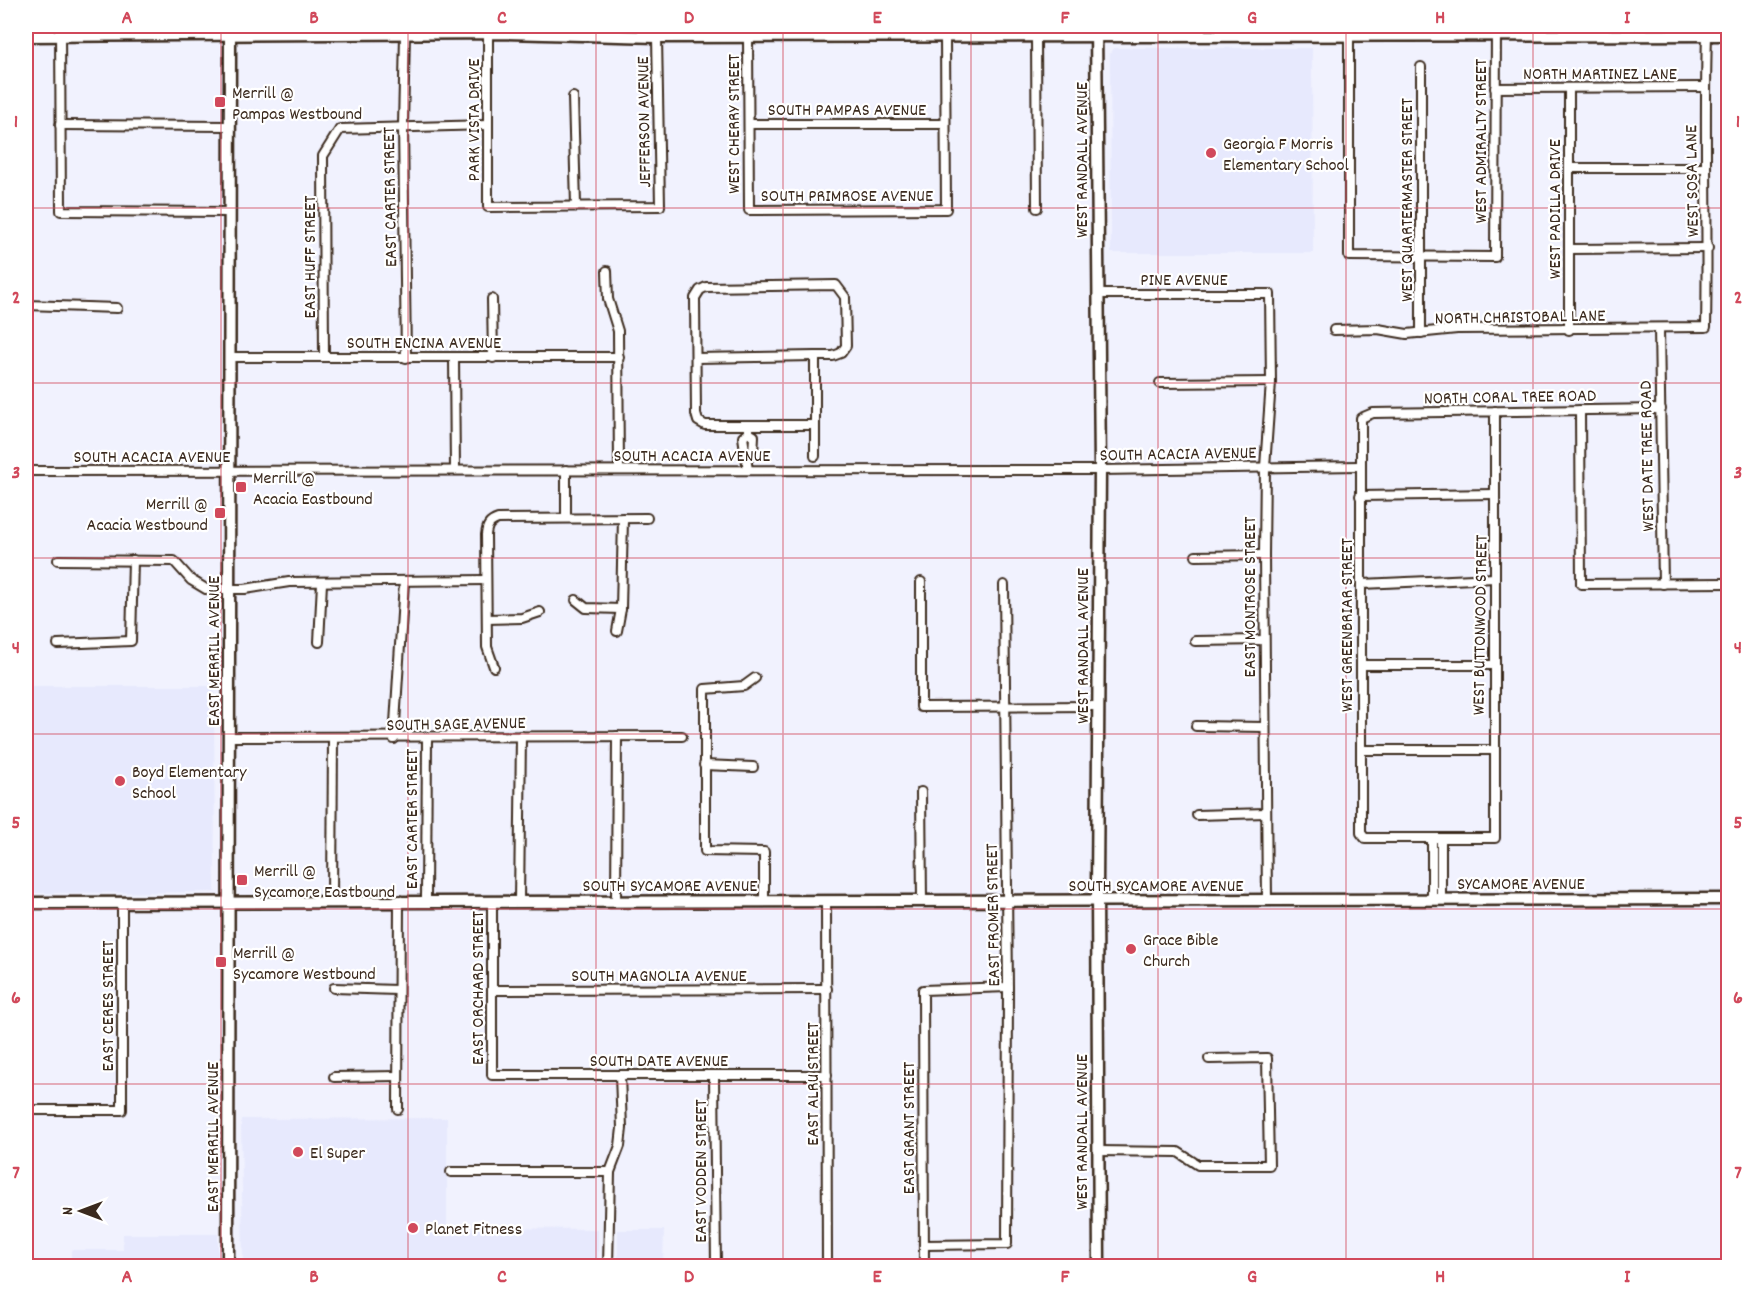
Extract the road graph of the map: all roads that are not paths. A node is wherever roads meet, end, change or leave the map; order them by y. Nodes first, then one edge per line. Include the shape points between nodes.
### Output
1 (60, 30) edge
2 (230, 30) edge
3 (1496, 30) edge
4 (1096, 31) edge
5 (1639, 31) edge
6 (488, 33) junction
7 (405, 34) junction
8 (1707, 35) junction
9 (1728, 35) edge
10 (26, 36) edge
11 (657, 37) junction
12 (748, 37) junction
13 (945, 37) junction
14 (1349, 37) junction
15 (1035, 38) junction
16 (1421, 67) dead end
17 (1705, 87) junction
18 (1495, 88) junction
19 (1569, 88) junction
20 (573, 97) dead end
21 (749, 124) junction
22 (945, 124) junction
23 (60, 125) junction
24 (488, 125) junction
25 (230, 126) junction
26 (403, 126) junction
27 (1569, 168) junction
28 (1706, 168) junction
29 (576, 206) junction
30 (1037, 207) dead end
31 (749, 210) joint
32 (229, 212) junction
33 (1708, 248) junction
34 (1569, 249) junction
35 (1421, 257) junction
36 (607, 271) dead end
37 (1098, 294) junction
38 (1270, 294) joint
39 (492, 299) dead end
40 (26, 305) edge
41 (117, 308) dead end
42 (1706, 327) joint
43 (1659, 328) junction
44 (1334, 330) dead end
45 (1569, 330) junction
46 (1421, 333) junction
47 (815, 356) junction
48 (230, 357) junction
49 (324, 357) junction
50 (619, 357) junction
51 (406, 358) junction
52 (454, 358) junction
53 (493, 358) junction
54 (696, 358) junction
55 (1271, 382) junction
56 (1160, 383) dead end
57 (1661, 409) junction
58 (1580, 410) junction
59 (1495, 411) junction
60 (1361, 418) joint
61 (815, 424) junction
62 (749, 429) junction
63 (744, 446) junction
64 (753, 446) junction
65 (816, 456) dead end
66 (748, 458) junction
67 (1359, 466) junction
68 (1265, 467) junction
69 (455, 470) junction
70 (566, 470) junction
71 (619, 470) junction
72 (748, 470) junction
73 (1100, 470) junction
74 (26, 471) edge
75 (229, 471) junction
76 (1495, 494) junction
77 (1360, 496) junction
78 (622, 518) junction
79 (647, 518) dead end
80 (566, 519) junction
81 (1264, 555) junction
82 (1196, 556) dead end
83 (58, 560) dead end
84 (133, 560) junction
85 (1495, 578) junction
86 (486, 580) junction
87 (404, 582) junction
88 (921, 582) dead end
89 (322, 583) junction
90 (1728, 583) edge
91 (1362, 584) junction
92 (1663, 584) junction
93 (1004, 585) dead end
94 (228, 589) junction
95 (576, 600) dead end
96 (621, 609) junction
97 (540, 612) dead end
98 (487, 619) junction
99 (617, 631) dead end
100 (1264, 640) junction
101 (1195, 641) dead end
102 (319, 642) dead end
103 (58, 644) dead end
104 (1361, 665) junction
105 (1494, 665) junction
106 (494, 666) dead end
107 (755, 678) dead end
108 (1098, 705) junction
109 (1004, 706) junction
110 (1196, 726) dead end
111 (1264, 727) junction
112 (521, 736) junction
113 (617, 736) junction
114 (682, 736) dead end
115 (230, 737) junction
116 (427, 738) junction
117 (333, 739) junction
118 (394, 739) junction
119 (1361, 750) junction
120 (1493, 750) junction
121 (704, 765) junction
122 (753, 767) dead end
123 (921, 792) dead end
124 (1266, 813) junction
125 (1197, 815) dead end
126 (1432, 838) junction
127 (1442, 838) junction
128 (1728, 899) edge
129 (399, 900) junction
130 (426, 900) junction
131 (1267, 900) junction
132 (1314, 900) joint
133 (1437, 900) junction
134 (332, 901) junction
135 (492, 901) junction
136 (519, 901) junction
137 (921, 901) junction
138 (122, 902) junction
139 (230, 902) junction
140 (616, 902) junction
141 (764, 902) junction
142 (826, 902) junction
143 (1007, 902) junction
144 (1097, 902) junction
145 (26, 903) edge
146 (1008, 987) junction
147 (334, 988) dead end
148 (827, 989) junction
149 (397, 990) junction
150 (492, 990) junction
151 (1209, 1059) dead end
152 (492, 1075) joint
153 (620, 1075) junction
154 (827, 1075) junction
155 (398, 1076) junction
156 (714, 1076) junction
157 (334, 1077) dead end
158 (398, 1109) dead end
159 (26, 1110) edge
160 (1098, 1151) junction
161 (451, 1172) dead end
162 (610, 1172) junction
163 (924, 1245) junction
164 (228, 1266) edge
165 (609, 1266) edge
166 (716, 1266) edge
167 (826, 1266) edge
168 (924, 1266) edge
169 (1099, 1266) edge

1 - 2 street
1 - 10 street
1 - 23 street
2 - 7 street
2 - 25 street, EAST MERRILL AVENUE
3 - 5 street
3 - 14 street
3 - 18 street, WEST ADMIRALTY STREET
4 - 14 street
4 - 15 street
4 - 37 street, WEST RANDALL AVENUE
5 - 8 street
6 - 7 street
6 - 11 street
6 - 24 street, PARK VISTA DRIVE
7 - 26 street, EAST CARTER STREET
8 - 9 street
8 - 17 street, WEST SOSA LANE
11 - 12 street
11 - 29 street, JEFFERSON AVENUE via 660,206
12 - 13 street
12 - 21 street, WEST CHERRY STREET
13 - 15 street
13 - 22 street
14 - 35 street via 1349,256
15 - 30 street
16 - 35 street, WEST QUARTERMASTER STREET
17 - 19 street, NORTH MARTINEZ LANE
17 - 28 street, WEST SOSA LANE
18 - 19 street, NORTH MARTINEZ LANE
18 - 35 street, WEST ADMIRALTY STREET via 1495,257
19 - 27 street, WEST PADILLA DRIVE
20 - 29 street
21 - 22 street, SOUTH PAMPAS AVENUE
21 - 31 street, WEST CHERRY STREET
22 - 31 street, SOUTH PRIMROSE AVENUE via 946,210
23 - 25 street
23 - 32 street via 61,211
24 - 26 street
24 - 29 street, PARK VISTA DRIVE via 489,207
25 - 32 street, EAST MERRILL AVENUE
26 - 49 street, EAST HUFF STREET via 340,129 323,156
26 - 51 street, EAST CARTER STREET
27 - 28 street
27 - 34 street, WEST PADILLA DRIVE
28 - 33 street, WEST SOSA LANE
32 - 48 street, EAST MERRILL AVENUE
33 - 34 street
33 - 42 street, WEST SOSA LANE
34 - 45 street, WEST PADILLA DRIVE
35 - 46 street, WEST QUARTERMASTER STREET
36 - 50 street
37 - 38 street, PINE AVENUE
37 - 73 street, WEST RANDALL AVENUE
38 - 55 street, EAST MONTROSE STREET
39 - 53 street
40 - 41 street
42 - 43 street, NORTH CHRISTOBAL LANE
43 - 45 street, NORTH CHRISTOBAL LANE
43 - 57 street, WEST DATE TREE ROAD
44 - 46 street, NORTH CHRISTOBAL LANE
45 - 46 street, NORTH CHRISTOBAL LANE via 1457,329
47 - 54 street
47 - 54 street via 833,356 846,346 845,297 836,285 700,290 695,298
47 - 61 street
48 - 49 street, SOUTH ENCINA AVENUE
48 - 75 street, EAST MERRILL AVENUE
49 - 51 street, SOUTH ENCINA AVENUE
50 - 53 street, SOUTH ENCINA AVENUE
50 - 71 street
51 - 52 street, SOUTH ENCINA AVENUE
52 - 53 street, SOUTH ENCINA AVENUE
52 - 69 street
54 - 62 street via 698,421
55 - 56 street
55 - 68 street, EAST MONTROSE STREET
57 - 58 street, NORTH CORAL TREE ROAD
57 - 92 street, WEST DATE TREE ROAD
58 - 59 street, NORTH CORAL TREE ROAD
58 - 92 street via 1581,584
59 - 60 street, NORTH CORAL TREE ROAD via 1374,413
59 - 76 street, WEST BUTTONWOOD STREET
60 - 67 street, WEST GREENBRIAR STREET
61 - 62 street
61 - 65 street
62 - 63 street via 743,437
62 - 64 street via 754,436
63 - 64 street
63 - 66 street
64 - 66 street via 753,454
66 - 72 street
67 - 68 street, SOUTH ACACIA AVENUE
67 - 77 street, WEST GREENBRIAR STREET
68 - 73 street, SOUTH ACACIA AVENUE
68 - 81 street, EAST MONTROSE STREET
69 - 70 street, SOUTH ACACIA AVENUE
69 - 75 street, SOUTH ACACIA AVENUE
70 - 71 street, SOUTH ACACIA AVENUE
70 - 80 street
71 - 72 street, SOUTH ACACIA AVENUE
72 - 73 street, SOUTH ACACIA AVENUE
73 - 108 street, WEST RANDALL AVENUE
74 - 75 street, SOUTH ACACIA AVENUE
75 - 94 street, EAST MERRILL AVENUE
76 - 77 street
76 - 85 street, WEST BUTTONWOOD STREET
77 - 91 street, WEST GREENBRIAR STREET
78 - 79 street
78 - 80 street
78 - 96 street
80 - 86 street via 491,521 486,527
81 - 82 street
81 - 100 street, EAST MONTROSE STREET
83 - 84 street
84 - 94 street via 174,561 190,580 206,589
84 - 103 street via 131,641
85 - 91 street
85 - 105 street, WEST BUTTONWOOD STREET
86 - 87 street
86 - 98 street
87 - 89 street
87 - 118 street, EAST CARTER STREET
88 - 109 street via 921,707
89 - 94 street via 289,582
89 - 102 street
90 - 92 street
91 - 104 street, WEST GREENBRIAR STREET
93 - 109 street, EAST FROMER STREET
94 - 115 street, EAST MERRILL AVENUE
95 - 96 street via 586,608
96 - 99 street
97 - 98 street via 522,618
98 - 106 street via 487,647
100 - 101 street
100 - 111 street, EAST MONTROSE STREET
104 - 105 street
104 - 119 street, WEST GREENBRIAR STREET
105 - 120 street, WEST BUTTONWOOD STREET
107 - 121 street via 744,686 705,689
108 - 109 street
108 - 144 street, WEST RANDALL AVENUE
109 - 143 street, EAST FROMER STREET
110 - 111 street
111 - 124 street, EAST MONTROSE STREET
112 - 113 street, SOUTH SAGE AVENUE
112 - 116 street, SOUTH SAGE AVENUE
112 - 136 street
113 - 114 street, SOUTH SAGE AVENUE
113 - 140 street
115 - 117 street, SOUTH SAGE AVENUE
115 - 139 street, EAST MERRILL AVENUE
116 - 118 street, SOUTH SAGE AVENUE
116 - 130 street, EAST CARTER STREET
117 - 118 street, SOUTH SAGE AVENUE
117 - 134 street
119 - 120 street
119 - 126 street, WEST GREENBRIAR STREET via 1361,833 1365,838
120 - 127 street, WEST BUTTONWOOD STREET via 1495,838
121 - 122 street
121 - 141 street via 705,851 764,852
123 - 137 street
124 - 125 street
124 - 131 street, EAST MONTROSE STREET
126 - 127 street
126 - 133 street
127 - 133 street
128 - 133 street, SYCAMORE AVENUE
129 - 130 street, SOUTH SYCAMORE AVENUE
129 - 134 street, SOUTH SYCAMORE AVENUE
129 - 149 street, EAST CARTER STREET
130 - 135 street, SOUTH SYCAMORE AVENUE
131 - 132 street, SOUTH SYCAMORE AVENUE
131 - 144 street, SOUTH SYCAMORE AVENUE
132 - 133 street, SYCAMORE AVENUE
134 - 139 street, SOUTH SYCAMORE AVENUE
135 - 136 street, SOUTH SYCAMORE AVENUE
135 - 150 street, EAST ORCHARD STREET
136 - 140 street, SOUTH SYCAMORE AVENUE
137 - 142 street, SOUTH SYCAMORE AVENUE
137 - 143 street, SOUTH SYCAMORE AVENUE
138 - 139 street, SOUTH SYCAMORE AVENUE
138 - 145 street, SOUTH SYCAMORE AVENUE
138 - 159 street, EAST CERES STREET via 122,1110
139 - 164 street, EAST MERRILL AVENUE
140 - 141 street, SOUTH SYCAMORE AVENUE
141 - 142 street, SOUTH SYCAMORE AVENUE
142 - 148 street, EAST ALRU STREET
143 - 144 street, SOUTH SYCAMORE AVENUE
143 - 146 street, EAST FROMER STREET
144 - 160 street, WEST RANDALL AVENUE
146 - 163 street, EAST FROMER STREET via 1006,1244
146 - 163 street, EAST GRANT STREET via 923,990
147 - 149 street
148 - 150 street, SOUTH MAGNOLIA AVENUE
148 - 154 street, EAST ALRU STREET
149 - 155 street, EAST CARTER STREET
150 - 152 street, EAST ORCHARD STREET
151 - 160 street via 1268,1058 1269,1165 1198,1165 1178,1152
152 - 153 street, SOUTH DATE AVENUE
153 - 156 street, SOUTH DATE AVENUE
153 - 162 street via 622,1128
154 - 156 street, SOUTH DATE AVENUE
154 - 167 street, EAST ALRU STREET
155 - 157 street
155 - 158 street, EAST CARTER STREET
156 - 166 street, EAST VODDEN STREET
160 - 169 street, WEST RANDALL AVENUE
161 - 162 street
162 - 165 street
163 - 168 street, EAST GRANT STREET

